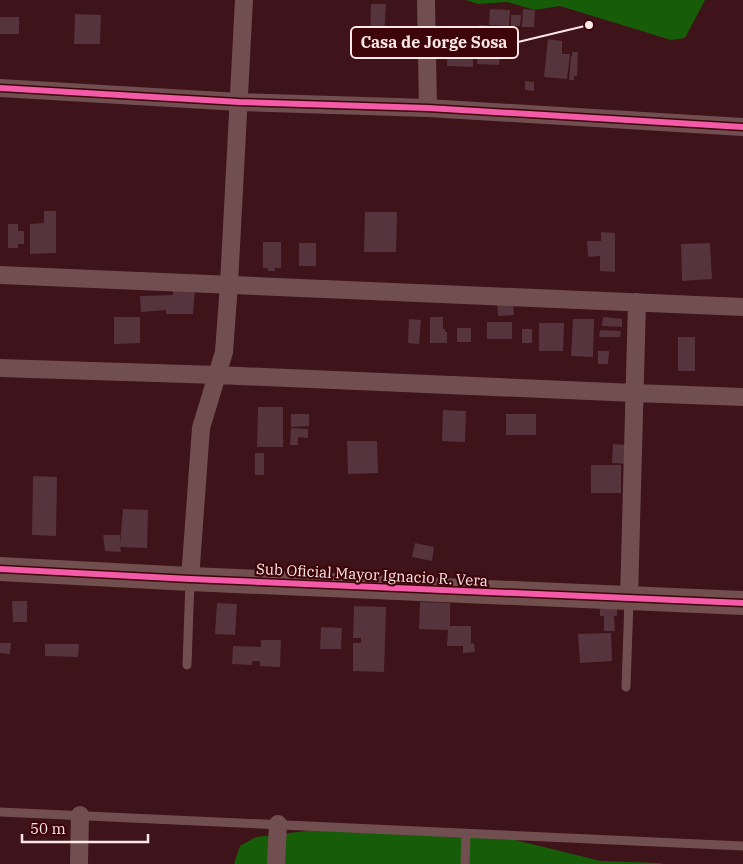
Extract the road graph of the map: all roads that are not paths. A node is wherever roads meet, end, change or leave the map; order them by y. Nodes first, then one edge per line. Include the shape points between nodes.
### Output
1 (244, 0) edge
2 (426, 0) edge
3 (0, 88) edge
4 (239, 102) junction
5 (428, 108) junction
6 (743, 127) edge
7 (0, 274) edge
8 (229, 284) junction
9 (637, 302) junction
10 (743, 307) edge
11 (0, 368) edge
12 (217, 375) junction
13 (635, 393) junction
14 (743, 397) edge
15 (0, 569) edge
16 (190, 579) junction
17 (629, 599) junction
18 (743, 604) edge
19 (187, 664) dead end
20 (626, 687) dead end
21 (0, 812) edge
22 (80, 815) junction
23 (278, 824) junction
24 (466, 833) junction
25 (743, 846) edge
26 (79, 864) edge
27 (276, 864) edge
28 (465, 864) edge

1 - 4 street
2 - 5 street
3 - 4 street
4 - 5 street
4 - 8 street
5 - 6 street
7 - 8 street
8 - 9 street
8 - 12 street via 224,352
9 - 10 street
9 - 13 street
11 - 12 street
12 - 13 street
12 - 16 street via 201,428
13 - 14 street
13 - 17 street
15 - 16 street, Sub Oficial Mayor Ignacio R. Vera
16 - 17 street, Sub Oficial Mayor Ignacio R. Vera
16 - 19 lane
17 - 18 street, Sub Oficial Mayor Ignacio R. Vera
17 - 20 lane
21 - 22 lane
22 - 23 lane
22 - 26 street
23 - 24 lane
23 - 27 street
24 - 25 lane
24 - 28 lane

